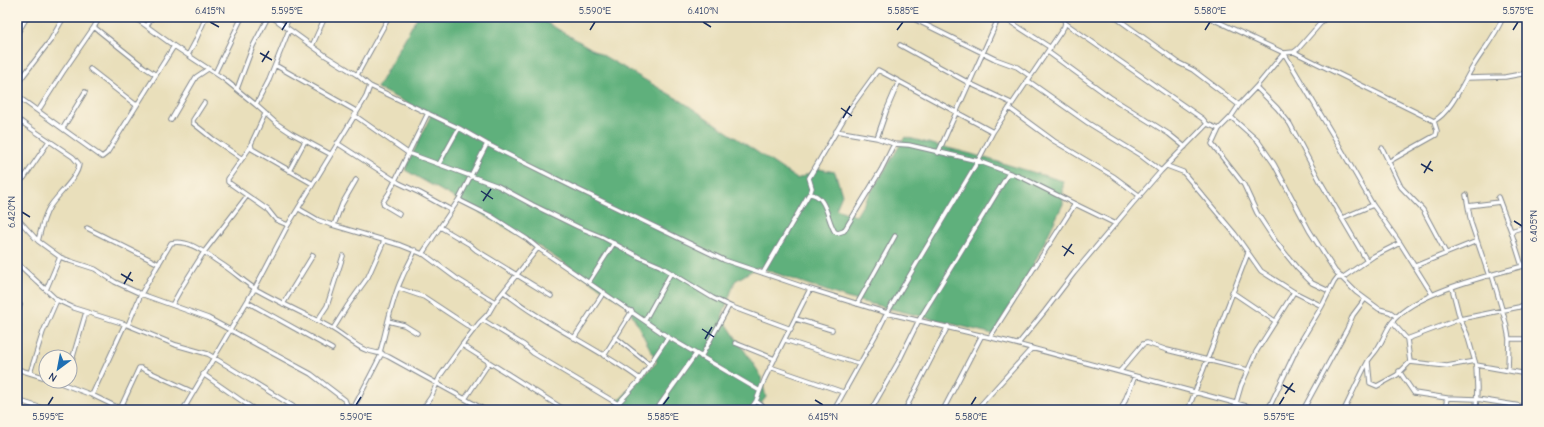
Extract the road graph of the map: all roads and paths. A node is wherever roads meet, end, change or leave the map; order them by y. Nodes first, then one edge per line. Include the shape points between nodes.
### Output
1 (27, 17) edge
2 (64, 17) edge
3 (100, 17) edge
4 (134, 17) edge
5 (152, 17) edge
6 (206, 17) edge
7 (242, 17) edge
8 (268, 17) edge
9 (272, 17) edge
10 (289, 17) edge
11 (325, 17) edge
12 (389, 17) edge
13 (910, 17) edge
14 (990, 17) edge
15 (1003, 17) edge
16 (1063, 17) edge
17 (1115, 17) edge
18 (1208, 17) edge
19 (1326, 17) edge
20 (1503, 17) edge
21 (998, 18) edge
22 (1065, 23) junction
23 (147, 26) junction
24 (94, 27) junction
25 (285, 27) junction
26 (289, 30) junction
27 (17, 34) edge
28 (900, 45) dead end
29 (174, 46) junction
30 (312, 46) junction
31 (1051, 48) junction
32 (983, 52) junction
33 (1048, 52) junction
34 (1294, 52) junction
35 (1284, 53) junction
36 (188, 55) junction
37 (275, 65) junction
38 (90, 68) dead end
39 (208, 68) junction
40 (215, 73) junction
41 (1527, 73) edge
42 (156, 75) junction
43 (357, 75) junction
44 (1030, 76) junction
45 (1467, 78) junction
46 (1027, 80) junction
47 (899, 81) junction
48 (969, 83) junction
49 (17, 84) edge
50 (370, 86) junction
51 (1256, 87) junction
52 (237, 89) junction
53 (85, 92) dead end
54 (17, 96) edge
55 (204, 103) dead end
56 (1011, 103) junction
57 (136, 105) junction
58 (256, 105) junction
59 (1239, 105) junction
60 (1008, 108) junction
61 (38, 111) junction
62 (956, 111) junction
63 (355, 113) junction
64 (428, 113) junction
65 (265, 114) junction
66 (1232, 116) junction
67 (17, 119) edge
68 (171, 120) dead end
69 (1434, 121) junction
70 (22, 122) junction
71 (1207, 124) junction
72 (63, 128) junction
73 (459, 128) junction
74 (1219, 129) junction
75 (17, 130) edge
76 (836, 131) junction
77 (993, 132) junction
78 (877, 138) junction
79 (49, 141) junction
80 (305, 141) junction
81 (336, 143) junction
82 (487, 144) junction
83 (894, 144) junction
84 (251, 146) junction
85 (1185, 147) junction
86 (1382, 148) dead end
87 (408, 153) junction
88 (938, 153) junction
89 (330, 154) junction
90 (241, 158) junction
91 (978, 161) junction
92 (1388, 162) junction
93 (439, 164) junction
94 (1168, 166) junction
95 (289, 171) junction
96 (1161, 171) junction
97 (1009, 173) junction
98 (17, 176) edge
99 (470, 176) junction
100 (356, 180) dead end
101 (395, 180) junction
102 (312, 184) junction
103 (810, 194) junction
104 (1466, 194) dead end
105 (247, 196) junction
106 (1140, 196) junction
107 (1498, 197) dead end
108 (459, 199) junction
109 (1500, 202) junction
110 (1075, 204) junction
111 (1373, 205) junction
112 (1468, 206) junction
113 (299, 209) junction
114 (451, 210) junction
115 (399, 214) dead end
116 (17, 218) edge
117 (1342, 218) junction
118 (1116, 224) junction
119 (288, 225) junction
120 (334, 226) junction
121 (1527, 226) edge
122 (440, 227) junction
123 (87, 228) dead end
124 (1511, 231) junction
125 (895, 236) dead end
126 (38, 241) junction
127 (384, 241) junction
128 (1477, 241) junction
129 (614, 243) junction
130 (1400, 243) junction
131 (538, 248) junction
132 (415, 250) junction
133 (204, 252) junction
134 (1248, 253) junction
135 (1446, 253) junction
136 (422, 254) junction
137 (313, 256) dead end
138 (343, 256) dead end
139 (60, 257) junction
140 (1367, 261) junction
141 (17, 263) edge
142 (159, 264) junction
143 (1527, 265) edge
144 (1415, 266) junction
145 (1522, 266) junction
146 (672, 273) junction
147 (763, 273) junction
148 (516, 275) junction
149 (1490, 275) junction
150 (1342, 278) junction
151 (589, 282) junction
152 (255, 288) junction
153 (398, 288) junction
154 (1452, 288) junction
155 (810, 289) junction
156 (46, 290) junction
157 (1329, 291) junction
158 (504, 292) junction
159 (604, 292) junction
160 (1232, 292) junction
161 (1294, 292) junction
162 (141, 294) junction
163 (1432, 294) junction
164 (551, 296) dead end
165 (1365, 299) junction
166 (57, 300) junction
167 (247, 302) junction
168 (495, 302) junction
169 (1527, 303) edge
170 (283, 304) junction
171 (857, 304) junction
172 (20, 305) dead end
173 (172, 305) junction
174 (729, 306) junction
175 (1322, 306) junction
176 (1502, 310) junction
177 (632, 311) junction
178 (17, 312) edge
179 (86, 312) junction
180 (887, 313) junction
181 (1397, 317) junction
182 (796, 318) junction
183 (1460, 319) junction
184 (483, 320) junction
185 (645, 320) junction
186 (919, 320) junction
187 (317, 321) junction
188 (388, 321) junction
189 (1275, 321) junction
190 (1392, 322) junction
191 (126, 324) junction
192 (948, 326) junction
193 (231, 329) junction
194 (334, 329) junction
195 (791, 329) junction
196 (474, 330) junction
197 (832, 330) dead end
198 (417, 333) dead end
199 (982, 335) junction
200 (668, 337) junction
201 (990, 337) junction
202 (574, 338) junction
203 (615, 338) junction
204 (1407, 339) junction
205 (1509, 339) junction
206 (1527, 339) edge
207 (785, 340) junction
208 (735, 343) dead end
209 (462, 344) junction
210 (1018, 344) junction
211 (1032, 348) junction
212 (75, 349) edge
213 (332, 349) dead end
214 (381, 353) junction
215 (696, 354) junction
216 (604, 356) junction
217 (213, 357) junction
218 (701, 357) junction
219 (775, 359) junction
220 (1206, 359) junction
221 (1368, 361) junction
222 (1410, 362) junction
223 (489, 363) junction
224 (1475, 363) junction
225 (859, 364) junction
226 (650, 365) junction
227 (770, 368) junction
228 (17, 369) edge
229 (1248, 370) junction
230 (1508, 370) junction
231 (1120, 371) junction
232 (1399, 371) junction
233 (30, 373) junction
234 (203, 374) junction
235 (1527, 374) edge
236 (38, 376) edge
237 (1135, 376) junction
238 (640, 379) junction
239 (437, 383) junction
240 (78, 388) edge
241 (760, 391) junction
242 (193, 392) junction
243 (843, 392) junction
244 (1194, 392) junction
245 (92, 395) junction
246 (1447, 398) junction
247 (465, 399) junction
248 (1477, 399) junction
249 (17, 400) edge
250 (756, 401) junction
251 (1236, 403) junction
252 (618, 404) junction
253 (347, 405) junction
254 (186, 406) junction
255 (1527, 407) edge
256 (121, 409) edge
257 (354, 409) edge
258 (658, 409) edge
259 (1254, 409) edge
260 (48, 410) edge
261 (183, 410) edge
262 (192, 410) edge
263 (255, 410) edge
264 (299, 410) edge
265 (344, 410) edge
266 (422, 410) edge
267 (485, 410) edge
268 (565, 410) edge
269 (612, 410) edge
270 (750, 410) edge
271 (767, 410) edge
272 (834, 410) edge
273 (871, 410) edge
274 (906, 410) edge
275 (944, 410) edge
276 (976, 410) edge
277 (1122, 410) edge
278 (1188, 410) edge
279 (1261, 410) edge
280 (1268, 410) edge
281 (1303, 410) edge
282 (1344, 410) edge
283 (1445, 410) edge
284 (1476, 410) edge

1 - 27 street
2 - 49 street
3 - 24 street
4 - 23 street
5 - 23 street
6 - 36 street
7 - 40 street
8 - 52 street via 253,46
9 - 25 street
10 - 25 street
11 - 30 street
12 - 43 street
13 - 32 street
14 - 21 street
15 - 31 street
16 - 22 street
17 - 59 street
18 - 35 street
19 - 34 street
20 - 45 street via 1498,30
21 - 32 street
22 - 31 street
22 - 71 street
23 - 29 street
24 - 42 street
24 - 61 street
25 - 26 street
26 - 30 street
26 - 37 street
28 - 48 street
29 - 36 street
29 - 42 street
30 - 43 street
31 - 33 street
32 - 44 street via 1017,67
32 - 48 street
33 - 44 street
33 - 85 street
34 - 35 street
34 - 69 street
35 - 51 street
35 - 111 street
36 - 39 street
37 - 58 street
37 - 63 street
38 - 57 street
39 - 40 street
39 - 68 street via 196,78
40 - 52 street
41 - 45 street via 1505,77
42 - 57 street
43 - 50 street
44 - 46 street
45 - 69 street via 1440,118
46 - 56 street
46 - 96 street via 1088,124
47 - 62 street
47 - 76 street via 878,70
47 - 78 street
48 - 56 street
48 - 62 street
50 - 63 street
50 - 64 street
51 - 59 street
51 - 117 street via 1290,124
52 - 58 street
53 - 72 street
54 - 61 street
55 - 90 street via 193,123
56 - 60 street
57 - 72 street via 102,157
58 - 65 street
59 - 66 street
60 - 77 street
60 - 106 street
61 - 72 street
62 - 77 street
62 - 88 street
63 - 81 street
63 - 87 street
64 - 73 street
64 - 87 street
65 - 80 street
65 - 84 street
66 - 74 street
66 - 150 street via 1258,141 1274,164 1309,230
67 - 70 street
69 - 92 street via 1436,135
70 - 75 street
70 - 79 street
71 - 74 street
71 - 85 street
73 - 82 street
73 - 93 street
74 - 157 street via 1212,144 1244,185 1257,213 1276,242 1312,283
76 - 78 street
76 - 103 street via 809,178 812,188
77 - 91 street
78 - 83 street
79 - 98 street via 24,178
79 - 126 street via 73,157 79,166 48,210
80 - 89 street
80 - 95 street
81 - 89 street
81 - 101 street
82 - 99 street
82 - 147 street via 724,260
83 - 88 street via 909,145
83 - 103 street via 842,233 832,229 823,203
84 - 90 street
84 - 95 street
85 - 94 street
86 - 92 street
87 - 93 street
87 - 101 street
88 - 91 street
89 - 102 street
90 - 105 street via 228,182
91 - 97 street
91 - 180 street
92 - 135 street via 1402,187 1423,210
93 - 99 street
94 - 96 street
94 - 134 street via 1183,172
95 - 102 street
96 - 106 street
97 - 110 street
97 - 186 street
99 - 108 street
99 - 129 street via 498,186
100 - 120 street via 342,204
101 - 114 street
101 - 115 street via 383,204
102 - 113 street
103 - 147 street
104 - 112 street
105 - 119 street via 268,210 276,220
105 - 133 street
106 - 118 street
107 - 109 street
108 - 114 street
108 - 131 street
109 - 112 street
109 - 124 street
110 - 118 street
110 - 201 street
111 - 117 street
111 - 130 street
112 - 128 street
113 - 119 street
113 - 120 street
114 - 122 street
116 - 126 street
117 - 140 street
118 - 210 street
119 - 152 street
120 - 127 street
121 - 124 street
122 - 136 street
122 - 148 street
123 - 142 street
124 - 145 street
125 - 171 street
126 - 139 street
127 - 132 street
127 - 194 street via 368,277
128 - 135 street
128 - 149 street
129 - 146 street
129 - 151 street
130 - 140 street
130 - 144 street
131 - 148 street
131 - 151 street
132 - 136 street
132 - 153 street
133 - 142 street via 182,242 171,243
133 - 152 street
133 - 173 street
134 - 160 street
134 - 161 street via 1261,271
135 - 144 street
136 - 168 street
137 - 170 street
138 - 187 street via 327,306
139 - 156 street
139 - 162 street via 95,269
140 - 150 street
141 - 156 street
142 - 162 street
143 - 145 street
144 - 163 street
145 - 149 street
146 - 174 street
146 - 185 street
147 - 155 street
148 - 158 street
148 - 164 street
149 - 154 street
149 - 176 street
150 - 157 street via 1337,278
150 - 165 street
151 - 159 street
152 - 167 street
152 - 170 street
153 - 188 street
153 - 196 street via 424,296
154 - 163 street
154 - 183 street
155 - 171 street
155 - 182 street
156 - 166 street
157 - 175 street
158 - 168 street
158 - 202 street via 525,309
159 - 177 street
159 - 202 street
160 - 189 street
160 - 220 street
161 - 175 street
161 - 189 street
162 - 173 street
162 - 191 street
163 - 181 street
165 - 181 street
165 - 281 street via 1353,315
166 - 179 street
166 - 233 street via 43,332
167 - 193 street
167 - 213 street
168 - 184 street
169 - 176 street
170 - 187 street
171 - 180 street
172 - 178 street
173 - 193 street
174 - 195 street
174 - 218 street
175 - 280 street via 1298,346
176 - 183 street
176 - 205 street
177 - 185 street
177 - 203 street
179 - 191 street
179 - 212 street
180 - 186 street
180 - 225 street
181 - 190 street
182 - 195 street
182 - 197 street
183 - 204 street
183 - 224 street
184 - 196 street
184 - 252 street
185 - 200 street
186 - 192 street
186 - 273 street
187 - 194 street
188 - 198 street via 404,325
188 - 214 street
189 - 229 street
190 - 204 street
190 - 221 street
191 - 217 street
191 - 245 street
192 - 199 street
192 - 274 street
193 - 217 street
193 - 253 street via 311,374 345,400
194 - 214 street via 366,350
195 - 207 street
196 - 209 street
199 - 201 street
199 - 275 street
200 - 215 street
200 - 226 street
201 - 210 street
202 - 216 street
203 - 216 street
203 - 226 street
204 - 222 street
205 - 206 street
205 - 230 street
207 - 219 street
207 - 225 street
208 - 219 street
209 - 223 street
209 - 239 street
210 - 211 street
211 - 231 street
211 - 276 street
214 - 239 street
214 - 257 street
215 - 218 street
215 - 258 street
216 - 238 street
217 - 234 street
217 - 264 street
218 - 241 street
219 - 227 street
220 - 229 street
220 - 231 street via 1147,343 1143,344
220 - 244 street
221 - 232 street via 1370,383 1376,386 1397,375
221 - 282 street
222 - 224 street via 1447,366
222 - 232 street
223 - 247 street
223 - 268 street
224 - 230 street
224 - 248 street
225 - 243 street
226 - 238 street
227 - 241 street
227 - 243 street
228 - 233 street
229 - 251 street
230 - 235 street
231 - 237 street
232 - 246 street via 1414,393
233 - 236 street
234 - 242 street
234 - 263 street
237 - 244 street
237 - 277 street
238 - 252 street
239 - 247 street
239 - 266 street
240 - 245 street
241 - 250 street
242 - 254 street
242 - 256 street via 139,368
243 - 272 street
244 - 251 street
244 - 278 street
245 - 256 street
246 - 248 street
246 - 283 street
247 - 267 street
248 - 255 street
248 - 284 street
249 - 260 street
250 - 270 street
250 - 271 street
251 - 259 street
252 - 269 street
253 - 257 street
253 - 265 street
254 - 261 street
254 - 262 street
259 - 279 street

